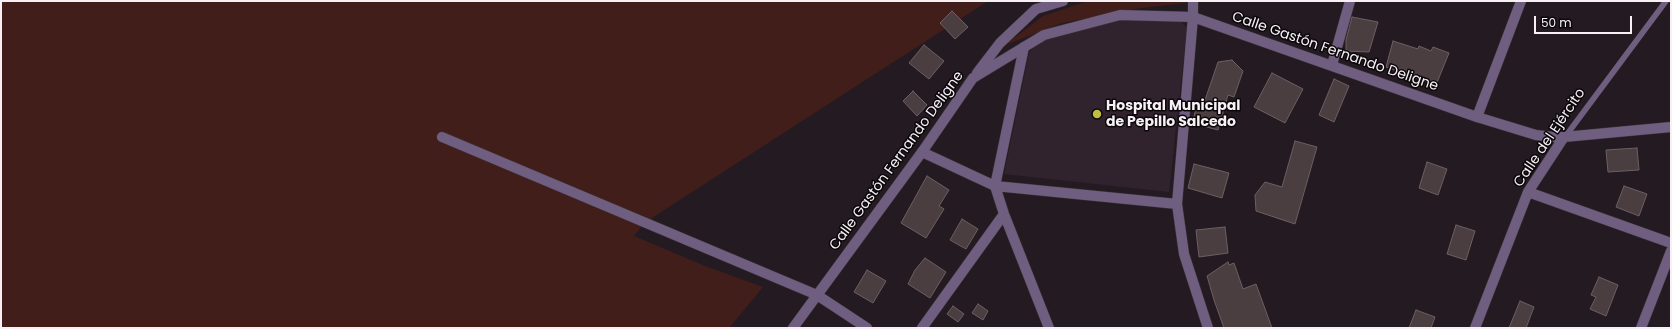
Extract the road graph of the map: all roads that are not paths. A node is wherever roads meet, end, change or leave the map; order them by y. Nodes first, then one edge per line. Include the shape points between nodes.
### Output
1 (1063, 1) edge
2 (1193, 1) edge
3 (1350, 1) edge
4 (1521, 1) edge
5 (1666, 1) edge
6 (1193, 17) junction
7 (1024, 47) junction
8 (1332, 65) junction
9 (973, 78) junction
10 (1477, 117) junction
11 (1671, 127) edge
12 (442, 137) dead end
13 (1564, 137) junction
14 (922, 152) junction
15 (995, 186) junction
16 (1528, 192) junction
17 (1177, 204) junction
18 (1004, 214) junction
19 (1671, 243) edge
20 (1671, 251) edge
21 (817, 295) junction
22 (1045, 326) edge
23 (793, 328) edge
24 (867, 328) edge
25 (922, 328) edge
26 (1208, 328) edge
27 (1475, 328) edge
28 (1641, 328) edge

1 - 9 street via 1036,9 1000,43
2 - 6 street
3 - 8 street
4 - 10 street
5 - 13 lane, Calle del Ejército
6 - 7 street, Calle Gastón Fernando Deligne via 1120,15 1044,35
6 - 8 street, Calle Gastón Fernando Deligne
6 - 17 street
7 - 9 street, Calle Gastón Fernando Deligne
7 - 15 street
8 - 10 street, Calle Gastón Fernando Deligne
9 - 14 street, Calle Gastón Fernando Deligne
10 - 13 street, Calle Gastón Fernando Deligne via 1536,135
11 - 13 street, Calle Gastón Fernando Deligne
12 - 21 street
13 - 16 street, Calle del Ejército
14 - 15 street
14 - 21 street, Calle Gastón Fernando Deligne
15 - 17 street
15 - 18 street
16 - 19 street
16 - 27 street, Calle del Ejército
17 - 26 street via 1184,254
18 - 22 street
18 - 25 street
20 - 28 street
21 - 23 street, Calle Gastón Fernando Deligne
21 - 24 street

